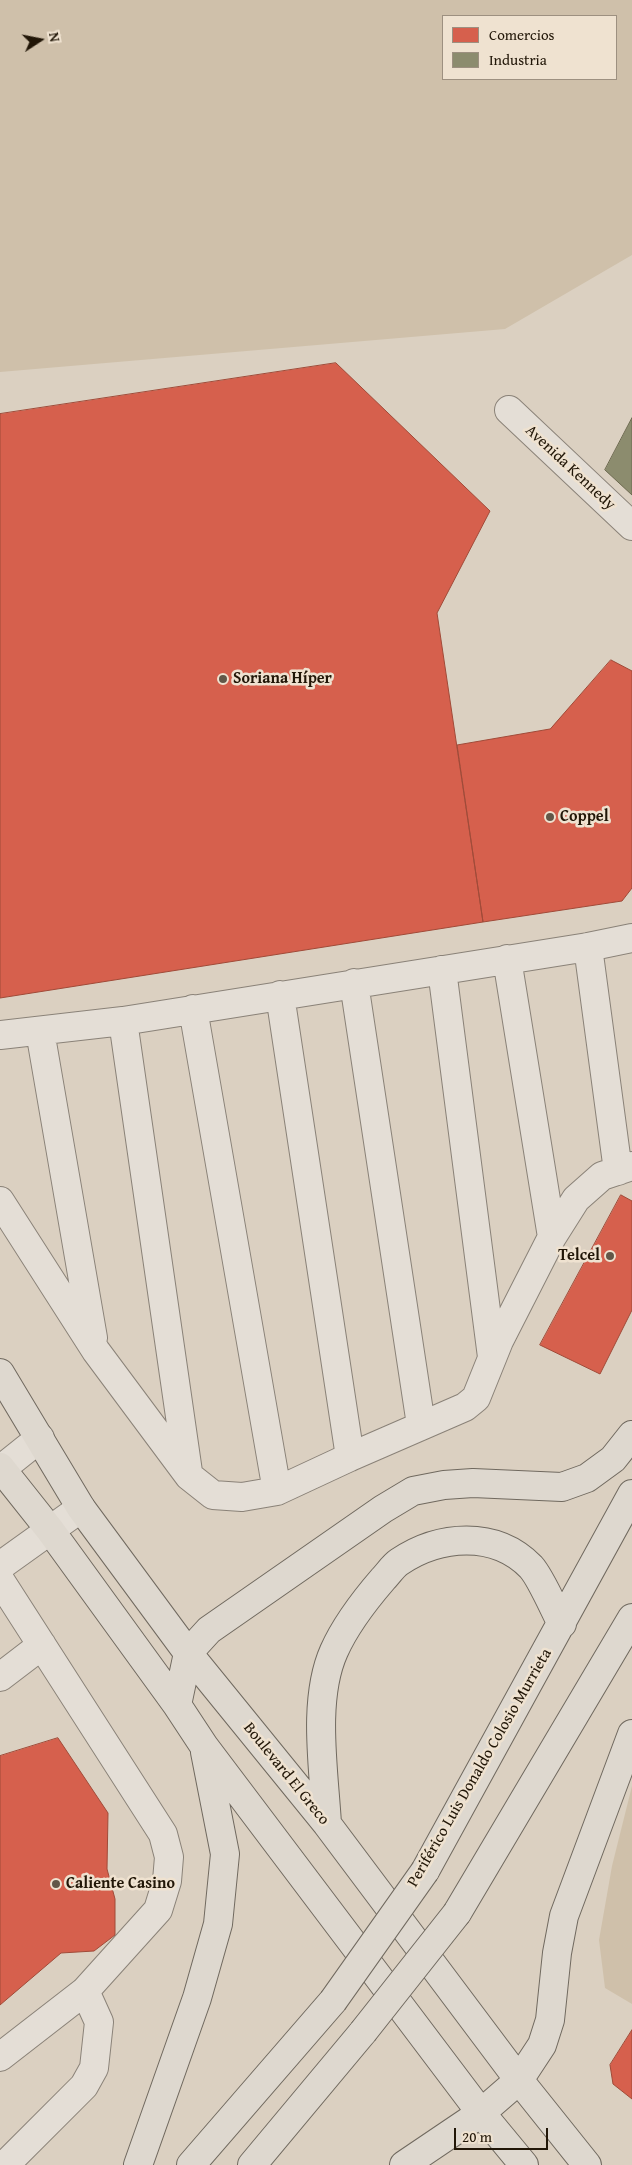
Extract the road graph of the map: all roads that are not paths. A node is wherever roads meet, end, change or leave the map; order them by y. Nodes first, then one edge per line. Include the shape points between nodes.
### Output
1 (509, 410) dead end
2 (632, 526) edge
3 (632, 938) edge
4 (588, 947) junction
5 (507, 959) junction
6 (442, 970) junction
7 (354, 983) junction
8 (280, 995) junction
9 (193, 1008) junction
10 (123, 1021) junction
11 (40, 1031) junction
12 (0, 1035) edge
13 (625, 1169) edge
14 (0, 1201) edge
15 (552, 1237) junction
16 (96, 1351) junction
17 (492, 1357) junction
18 (0, 1373) edge
19 (421, 1425) junction
20 (632, 1435) edge
21 (40, 1438) junction
22 (350, 1457) junction
23 (0, 1468) edge
24 (189, 1476) junction
25 (277, 1491) junction
26 (632, 1494) edge
27 (82, 1508) junction
28 (50, 1530) junction
29 (0, 1566) edge
30 (0, 1580) edge
31 (632, 1618) edge
32 (562, 1624) junction
33 (42, 1644) junction
34 (188, 1653) junction
35 (0, 1677) edge
36 (177, 1705) junction
37 (632, 1734) edge
38 (204, 1746) junction
39 (327, 1824) junction
40 (85, 1991) junction
41 (0, 2057) edge
42 (519, 2080) junction
43 (481, 2113) junction
44 (5, 2165) edge
45 (138, 2165) edge
46 (191, 2165) edge
47 (252, 2165) edge
48 (404, 2165) edge
49 (524, 2165) edge
50 (586, 2165) edge

1 - 2 lane, Avenida Kennedy
3 - 4 lane
4 - 5 lane
4 - 13 lane
5 - 6 lane
5 - 15 lane
6 - 7 lane
6 - 17 lane
7 - 8 lane
7 - 19 lane
8 - 9 lane
8 - 22 lane
9 - 10 lane
9 - 25 lane
10 - 11 lane
10 - 24 lane
11 - 12 lane
11 - 16 lane
13 - 15 lane via 602,1176 590,1186 576,1200
14 - 16 lane
15 - 17 lane
16 - 24 lane
17 - 19 lane via 476,1398 465,1407
18 - 21 main road, Boulevard El Greco
19 - 22 lane
20 - 34 main road via 612,1459 587,1478 562,1487 473,1484 413,1491 210,1630
21 - 23 lane
21 - 27 main road, Boulevard El Greco
22 - 25 lane
23 - 28 main road
24 - 25 lane via 213,1495 242,1497
26 - 32 main road, Periférico Luis Donaldo Colosio Murrieta
27 - 28 lane
27 - 34 main road, Boulevard El Greco
28 - 29 lane
28 - 36 main road
30 - 33 lane
31 - 47 main road, bridge via 457,1913
32 - 39 main road via 532,1568 511,1551 489,1542 459,1540 432,1546 398,1563 360,1606 334,1651 321,1718
32 - 46 main road, Periférico Luis Donaldo Colosio Murrieta, bridge via 425,1871 333,2001
33 - 35 lane
33 - 40 lane via 163,1834 169,1857 167,1881 158,1910
34 - 36 main road
34 - 39 main road, Boulevard El Greco
36 - 38 main road
37 - 42 main road via 564,1916 550,2020 542,2045
38 - 43 main road
38 - 45 main road via 225,1854 218,1924 197,1998
39 - 42 main road, Boulevard El Greco
40 - 41 lane
40 - 44 lane via 99,2022 94,2068 84,2086
42 - 43 main road
42 - 50 main road, Boulevard El Greco
43 - 48 main road
43 - 49 main road

